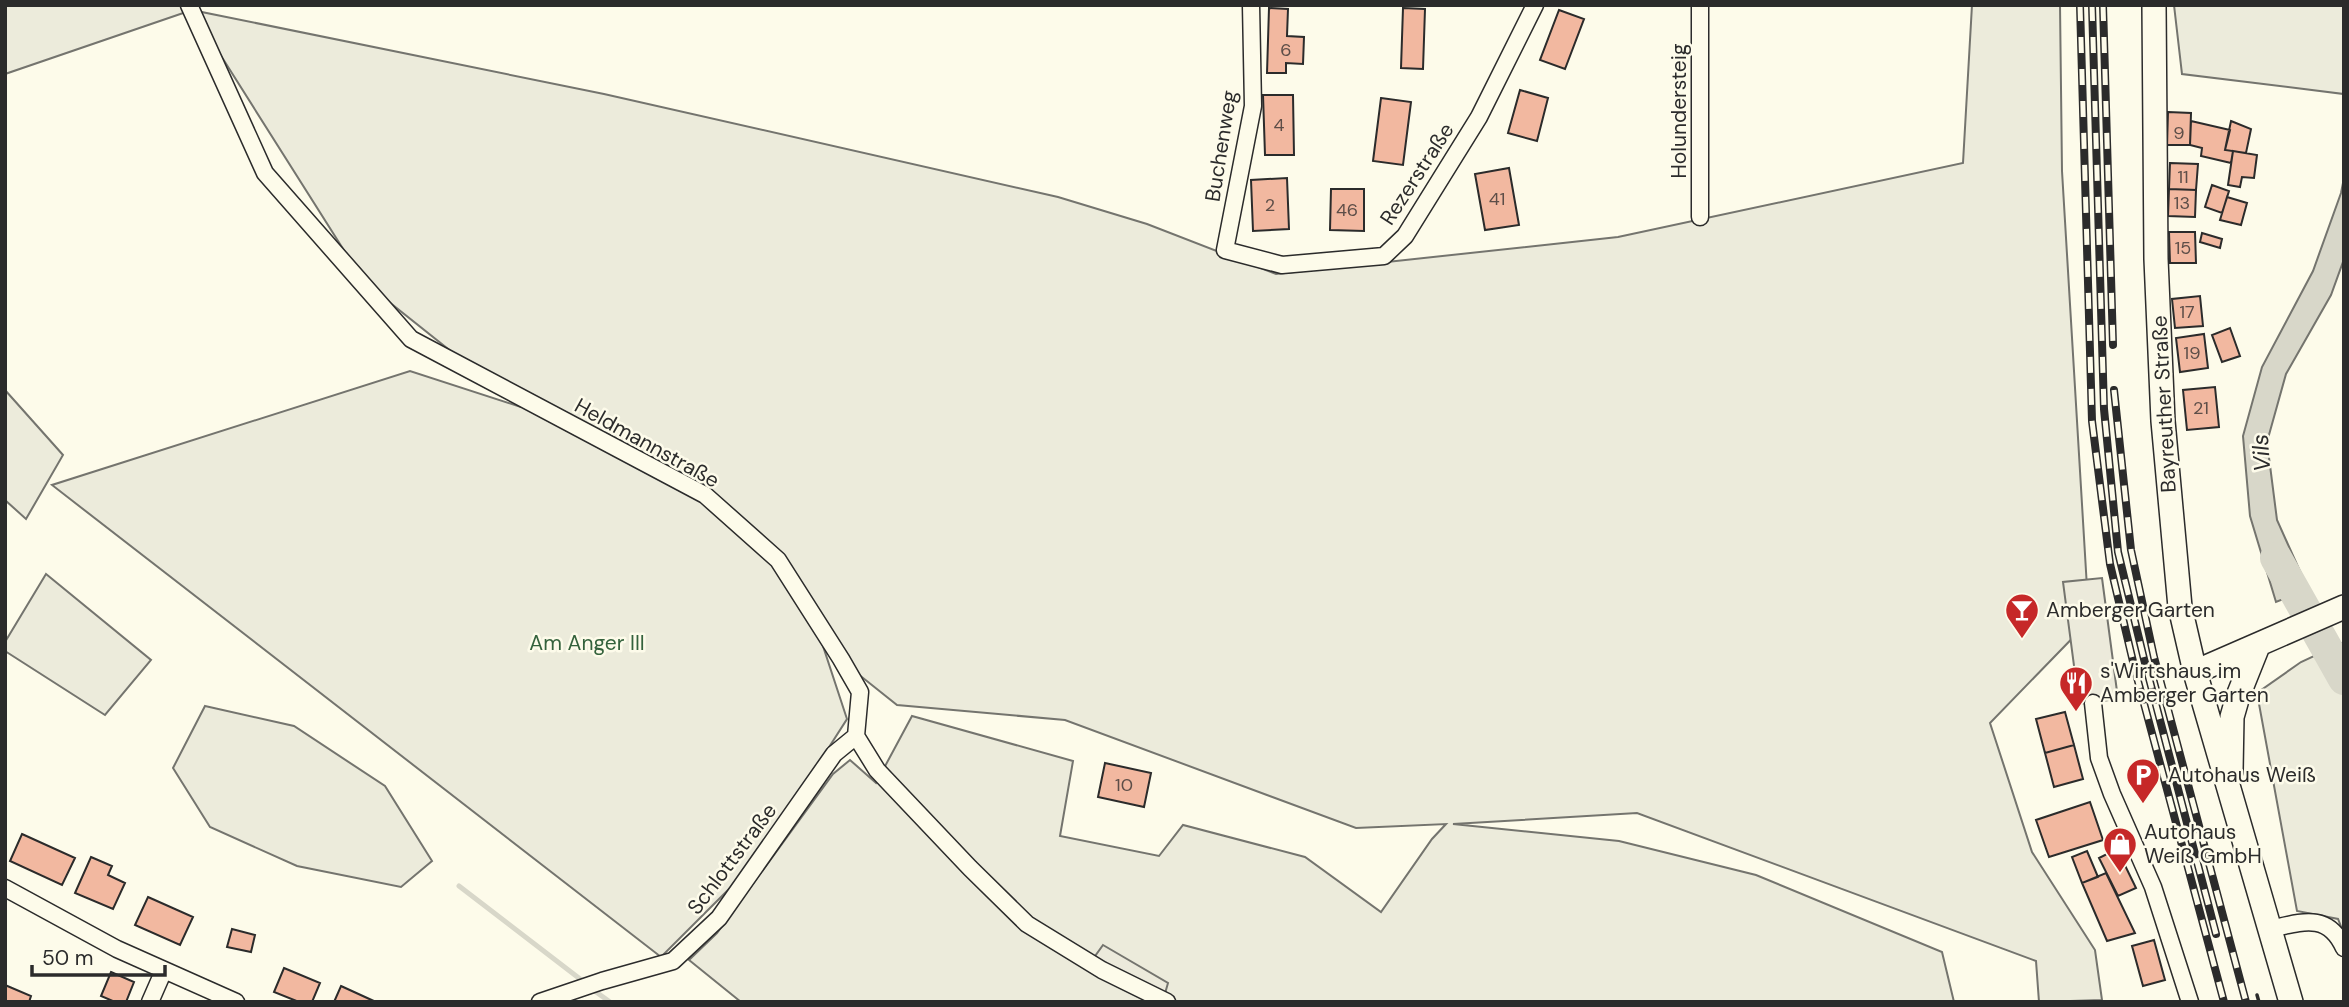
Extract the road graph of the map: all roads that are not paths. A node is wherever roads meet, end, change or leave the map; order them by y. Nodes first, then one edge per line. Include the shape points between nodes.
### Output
1 (189, 5) edge
2 (1251, 5) edge
3 (1535, 5) edge
4 (1700, 5) edge
5 (2154, 5) edge
6 (1700, 217) dead end
7 (1225, 250) joint
8 (2344, 607) edge
9 (2258, 646) junction
10 (2195, 672) junction
11 (2093, 703) dead end
12 (856, 736) junction
13 (2231, 796) junction
14 (5, 888) edge
15 (2270, 929) junction
16 (2344, 948) edge
17 (164, 970) junction
18 (150, 1002) edge
19 (236, 1002) edge
20 (540, 1002) edge
21 (1167, 1002) edge
22 (2190, 1002) edge
23 (2291, 1002) edge

1 - 12 street, Heldmannstraße via 265,173 411,339 705,495 778,560 860,692
2 - 7 street, Buchenweg via 1253,106
3 - 7 street, Rezerstraße via 1479,117 1405,236 1384,256 1282,265
4 - 6 street, Holundersteig
5 - 10 main road, Bayreuther Straße via 2163,421 2180,607
8 - 9 main road
9 - 10 main road
9 - 13 main road, Bayreuther Straße via 2232,717
10 - 13 main road, Bayreuther Straße
11 - 22 street via 2099,758 2153,887
12 - 20 street, Schlottstraße via 834,754 719,918 673,961
12 - 21 street via 877,770 1027,924 1102,971
13 - 15 main road, Bayreuther Straße
14 - 17 street
15 - 16 street via 2320,922 2337,933
15 - 23 main road, Bayreuther Straße
17 - 18 street
17 - 19 street

